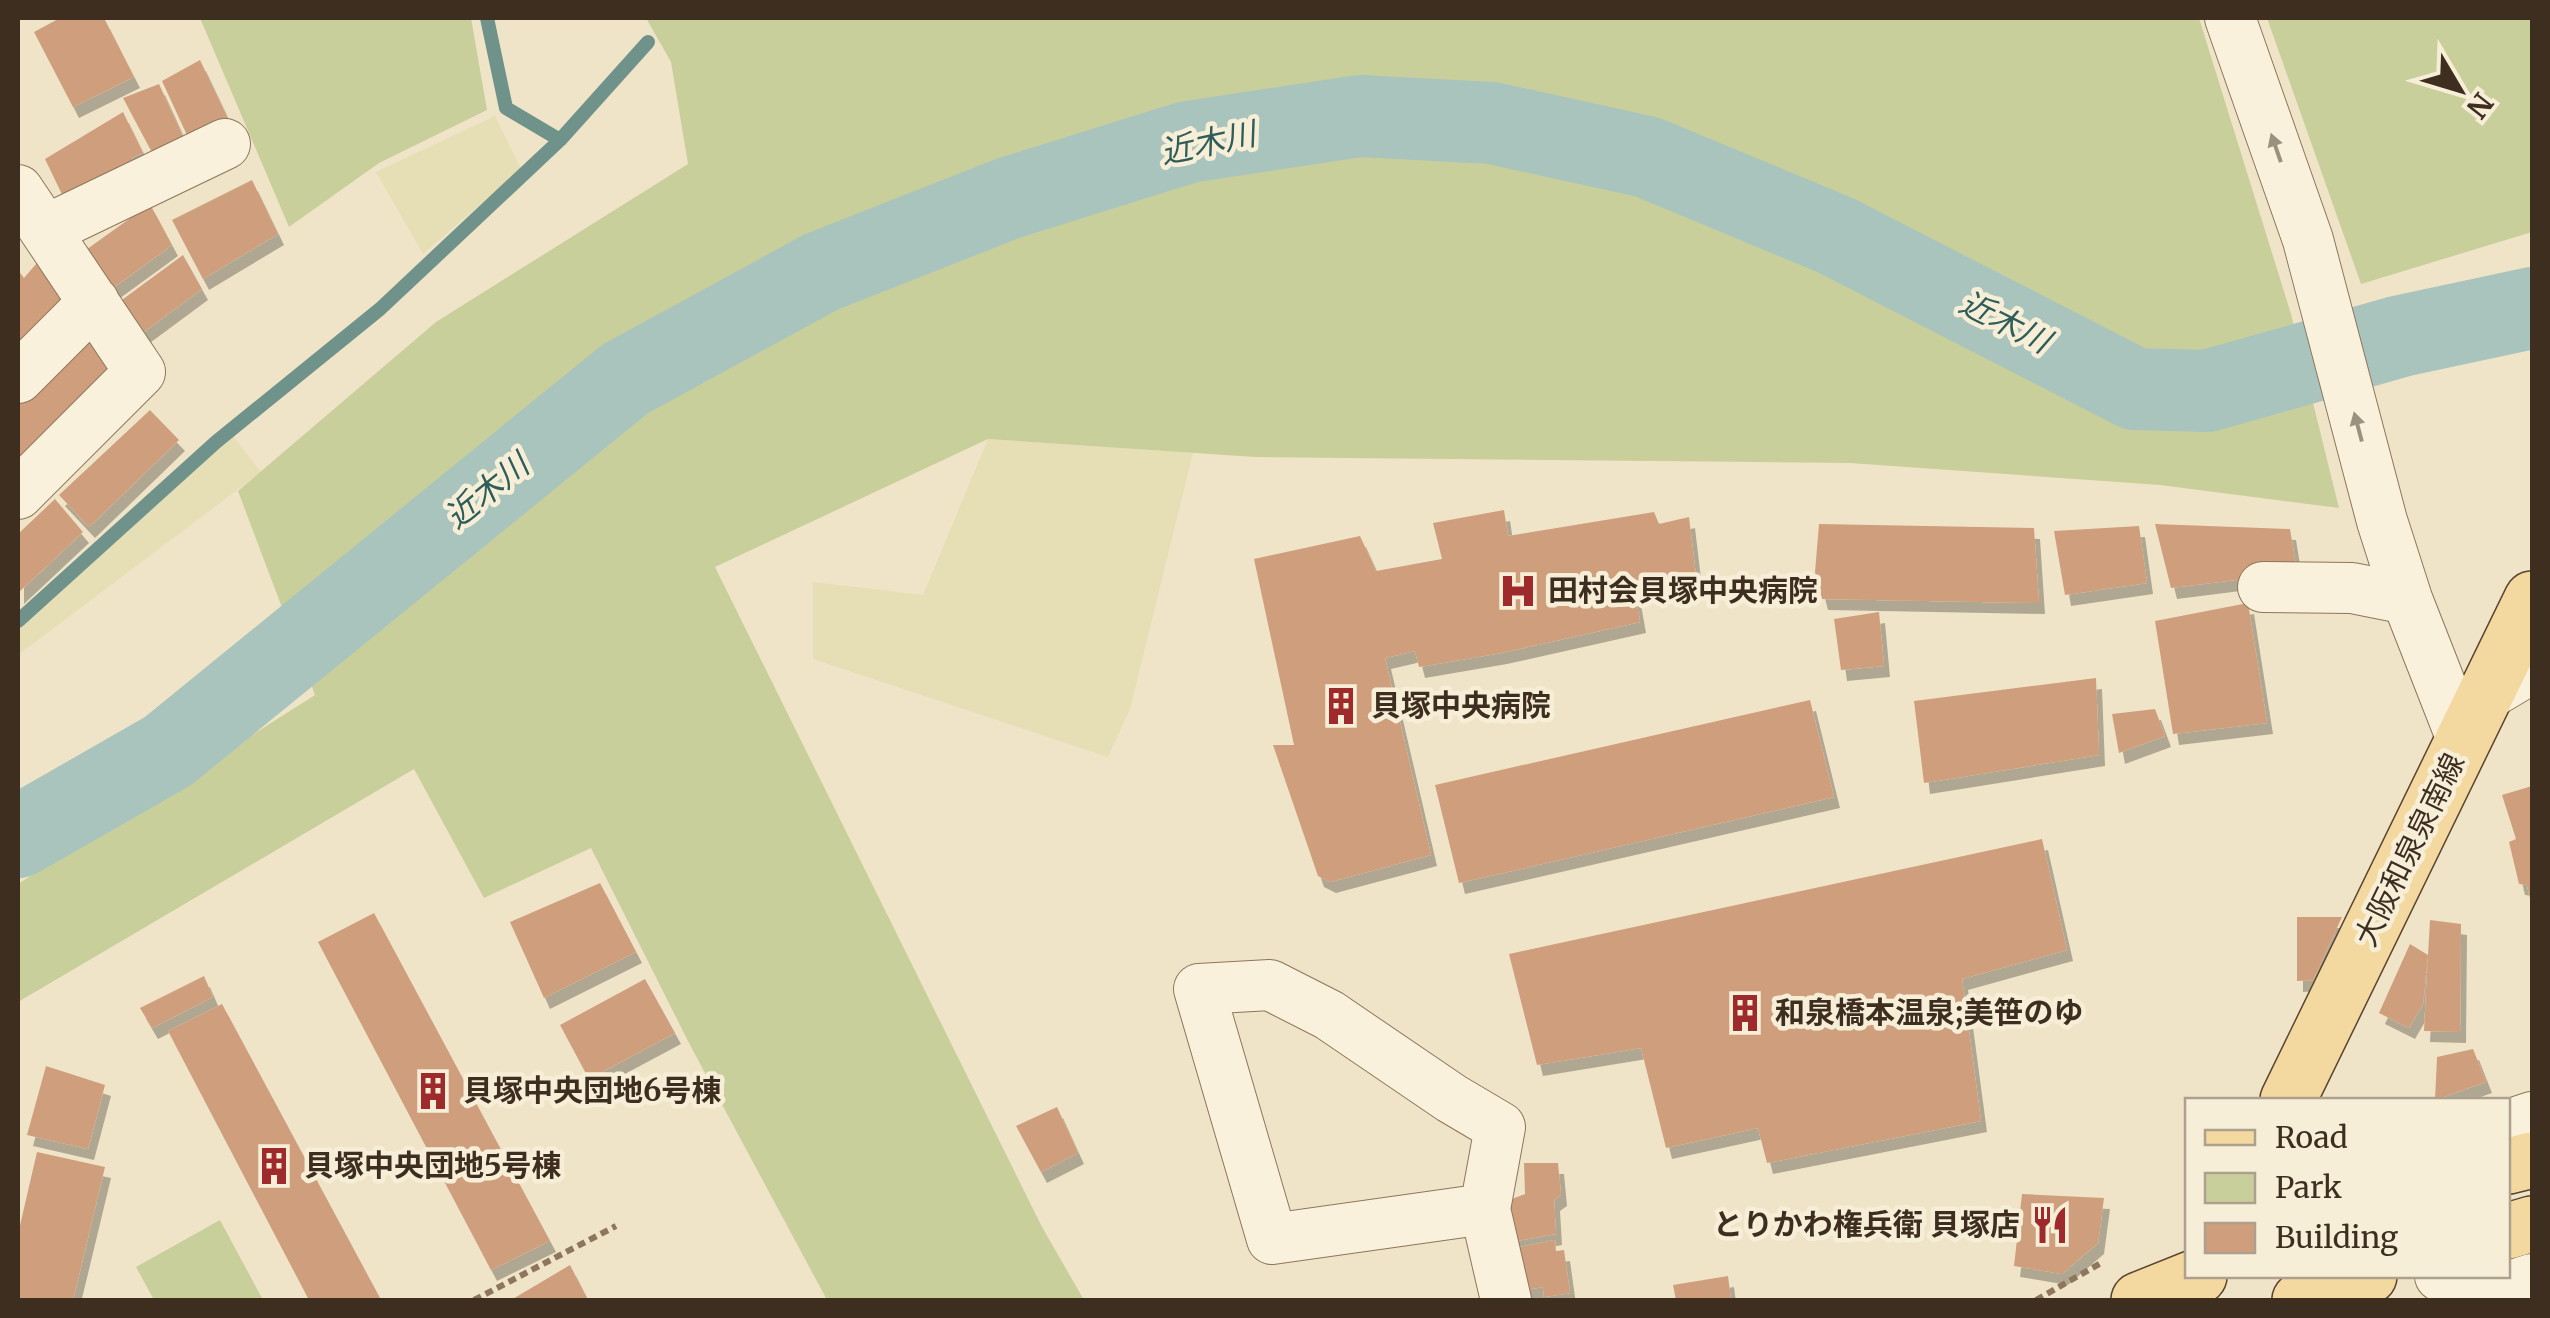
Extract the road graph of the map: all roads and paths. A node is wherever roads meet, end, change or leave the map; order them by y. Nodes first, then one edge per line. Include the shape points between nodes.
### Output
1 (2230, 18) edge
2 (225, 144) dead end
3 (32, 210) edge
4 (94, 302) junction
5 (18, 378) edge
6 (18, 494) edge
7 (2262, 587) dead end
8 (2407, 599) junction
9 (2532, 599) edge
10 (2532, 668) edge
11 (2474, 719) junction
12 (2289, 1098) edge
13 (1485, 1208) junction
14 (616, 1226) dead end
15 (2185, 1277) edge
16 (2363, 1278) edge
17 (2443, 1278) edge
18 (2532, 1279) edge
19 (2121, 1281) edge
20 (474, 1300) edge
21 (1506, 1300) edge
22 (2036, 1300) edge
23 (2300, 1300) edge

8 -> 1 street via 2308,240
2 - 3 street
3 - 4 street
4 - 5 street
4 - 6 street via 140,372
7 - 8 street via 2352,588
8 - 11 street
9 - 11 main road, 大阪和泉泉南線
10 - 11 street
11 - 12 main road, 大阪和泉泉南線
13 - 13 street via 1272,1239 1199,989 1270,985 1330,1015 1500,1128
13 - 21 street
14 - 20 path
15 - 19 main road
16 - 23 main road
17 - 18 street via 2473,1297
19 - 22 path

